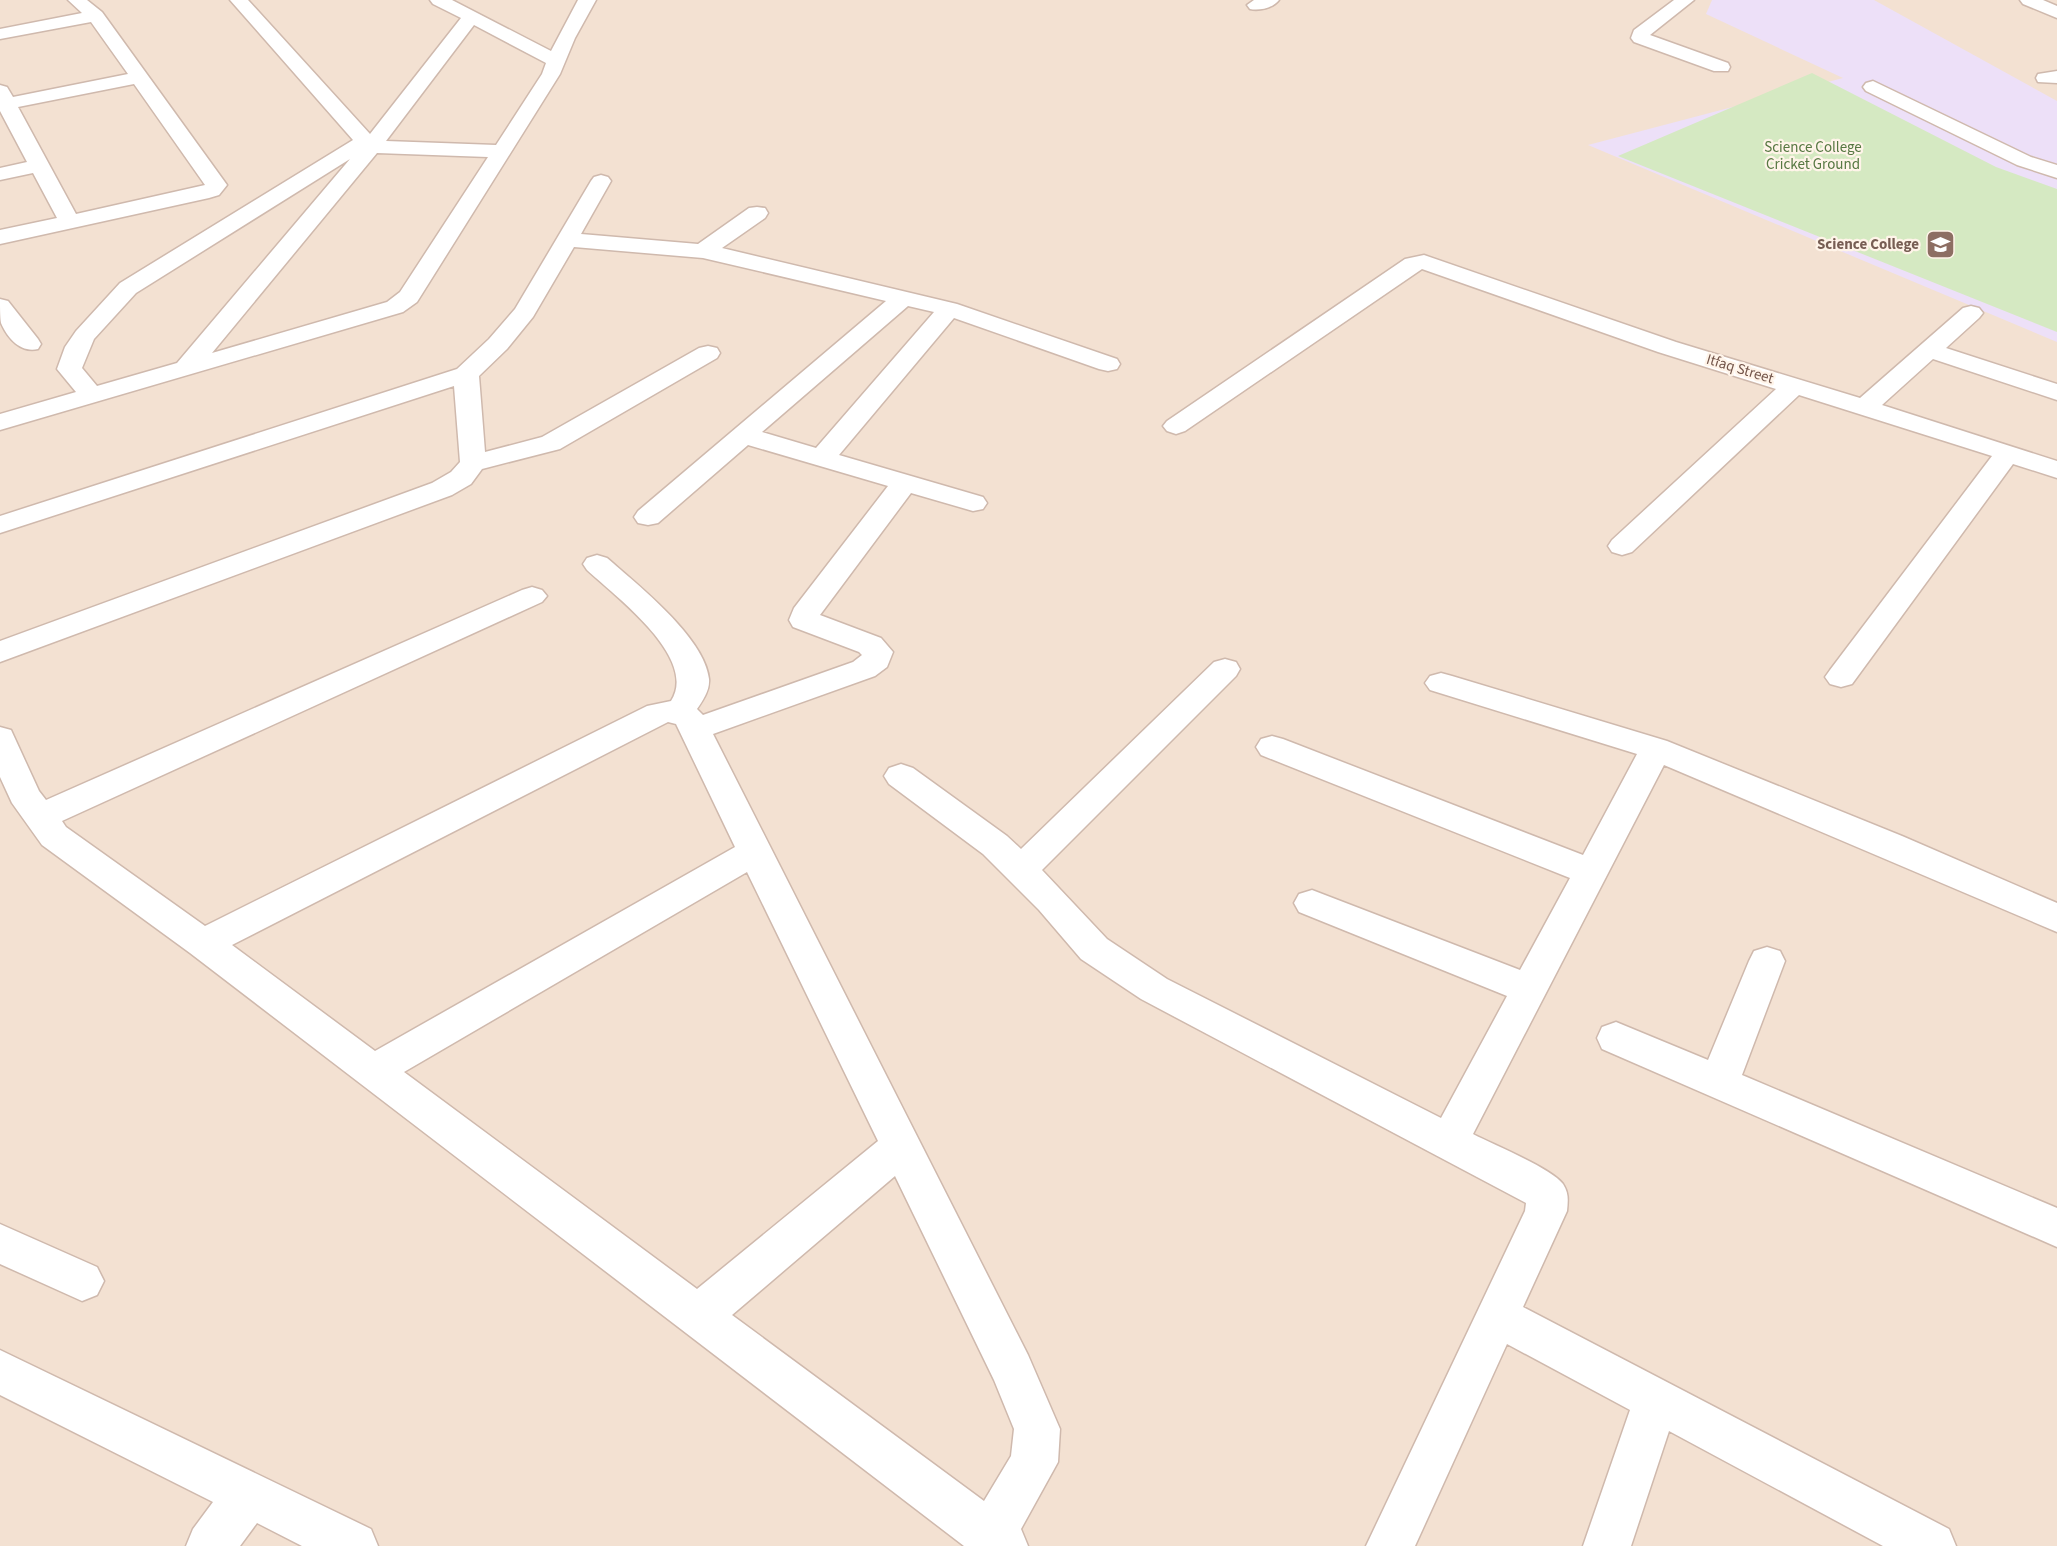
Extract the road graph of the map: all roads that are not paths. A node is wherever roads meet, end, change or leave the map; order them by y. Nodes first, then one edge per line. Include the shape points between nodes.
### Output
1 (77, 0) edge
2 (239, 0) edge
3 (439, 0) edge
4 (587, 0) edge
5 (1685, 0) edge
6 (2037, 1) edge
7 (2057, 14) edge
8 (96, 16) junction
9 (471, 17) junction
10 (0, 34) edge
11 (557, 61) junction
12 (1721, 67) dead end
13 (139, 76) junction
14 (1873, 87) dead end
15 (2, 100) edge
16 (369, 143) junction
17 (503, 151) junction
18 (40, 165) junction
19 (2057, 172) edge
20 (0, 174) edge
21 (601, 181) dead end
22 (757, 213) dead end
23 (70, 223) junction
24 (0, 237) edge
25 (567, 240) junction
26 (703, 251) junction
27 (903, 298) junction
28 (0, 306) edge
29 (949, 309) junction
30 (1971, 313) dead end
31 (29, 344) dead end
32 (1929, 350) junction
33 (708, 353) dead end
34 (1108, 364) dead end
35 (186, 368) junction
36 (466, 374) junction
37 (1794, 386) junction
38 (2057, 392) edge
39 (92, 395) junction
40 (1864, 407) junction
41 (0, 422) edge
42 (1176, 426) dead end
43 (744, 435) junction
44 (2008, 453) junction
45 (822, 458) junction
46 (473, 463) junction
47 (2057, 470) edge
48 (905, 482) junction
49 (973, 503) dead end
50 (648, 517) dead end
51 (0, 525) edge
52 (1622, 546) dead end
53 (597, 564) dead end
54 (532, 596) dead end
55 (0, 652) edge
56 (1225, 669) dead end
57 (1841, 677) dead end
58 (1441, 683) dead end
59 (686, 722) junction
60 (0, 738) edge
61 (1272, 747) dead end
62 (1656, 749) junction
63 (901, 776) dead end
64 (40, 817) junction
65 (755, 851) junction
66 (1021, 870) junction
67 (1591, 872) junction
68 (1312, 903) dead end
69 (2057, 918) edge
70 (203, 943) junction
71 (1767, 961) dead end
72 (1529, 989) junction
73 (1616, 1038) dead end
74 (374, 1071) junction
75 (1719, 1083) junction
76 (1449, 1142) junction
77 (901, 1146) junction
78 (2057, 1228) edge
79 (0, 1243) edge
80 (82, 1281) dead end
81 (698, 1316) junction
82 (1497, 1316) junction
83 (0, 1371) edge
84 (1656, 1401) junction
85 (249, 1494) junction
86 (997, 1541) edge
87 (210, 1546) edge
88 (354, 1546) edge
89 (1390, 1546) edge
90 (1607, 1546) edge
91 (1932, 1546) edge

1 - 8 street
2 - 16 street
3 - 9 street
4 - 11 street
5 - 12 street via 1640,34 1640,38
6 - 7 street
8 - 10 street
8 - 13 street
9 - 11 street
9 - 16 street
11 - 17 street
13 - 15 street
13 - 23 street via 216,185 202,194
14 - 19 street via 2024,161
15 - 18 street
16 - 17 street
16 - 35 street
16 - 39 street via 128,288 102,314 70,358 69,369
17 - 35 street via 409,297 395,307
18 - 20 street
18 - 23 street
21 - 25 street
22 - 26 street
23 - 24 street
25 - 26 street
25 - 36 street via 525,312 498,345
26 - 27 street
27 - 29 street
27 - 43 street
28 - 31 street
29 - 34 street
29 - 45 street
30 - 32 street
32 - 38 street
32 - 40 street
33 - 46 street via 551,443
35 - 39 street
36 - 46 street
36 - 51 street
37 - 40 street, Itfaq Street
37 - 42 street, Itfaq Street via 1667,347 1424,262 1413,264
37 - 52 street
39 - 41 street
40 - 44 street, Itfaq Street
43 - 45 street
43 - 50 street
44 - 47 street, Itfaq Street
44 - 57 street
45 - 48 street
46 - 55 street via 461,478 442,489
48 - 49 street
48 - 59 street via 804,621 870,645 878,652 876,660 864,669
53 - 59 street via 668,631 690,664 694,679
54 - 64 street
56 - 66 street
58 - 62 street
59 - 65 street
59 - 70 street via 670,711 658,714
60 - 64 street via 24,795
61 - 67 street
62 - 67 street
62 - 69 street
63 - 66 street via 994,844
64 - 70 street via 54,836
65 - 74 street
65 - 77 street
66 - 76 street via 1094,949 1121,969
67 - 72 street
68 - 72 street
70 - 74 street
71 - 75 street
72 - 76 street
73 - 75 street
74 - 81 street
75 - 78 street
76 - 82 street via 1537,1187 1548,1197 1546,1211
77 - 81 street
77 - 86 street via 1012,1370 1037,1429 1034,1462
79 - 80 street
81 - 86 street
82 - 84 street
82 - 89 street
83 - 85 street
84 - 90 street
84 - 91 street
85 - 87 street
85 - 88 street

